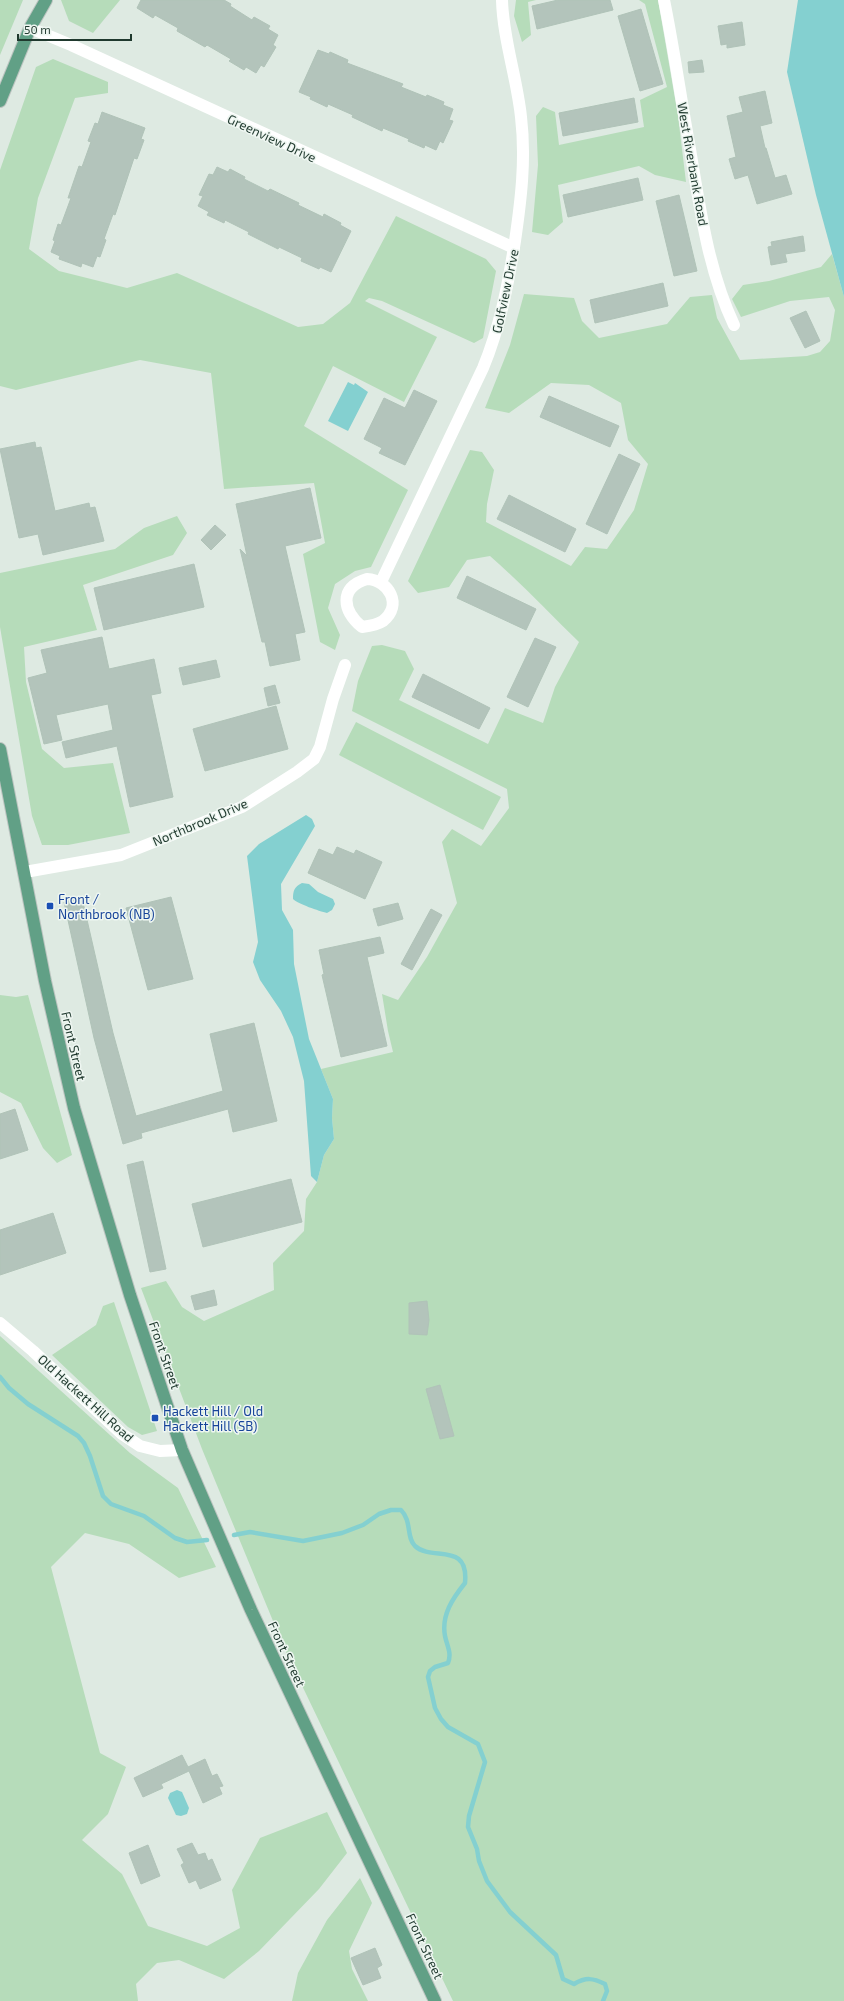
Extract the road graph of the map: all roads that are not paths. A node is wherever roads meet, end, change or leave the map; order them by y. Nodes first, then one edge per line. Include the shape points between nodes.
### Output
1 (46, 0) edge
2 (502, 0) edge
3 (664, 0) edge
4 (30, 28) junction
5 (0, 101) edge
6 (514, 248) junction
7 (734, 325) dead end
8 (381, 582) dead end
9 (345, 665) dead end
10 (0, 750) edge
11 (25, 872) junction
12 (0, 1323) edge
13 (182, 1450) junction
14 (436, 2001) edge

1 - 4 main road
2 - 6 street, Golfview Drive via 521,117 524,165
3 - 7 street, West Riverbank Road via 698,204 726,309
4 - 5 main road
4 - 6 street, Greenview Drive
6 - 8 street, Golfview Drive via 505,302 486,363
9 - 11 street, Northbrook Drive via 332,699 320,746 314,759 297,772 242,807 121,855
10 - 11 main road, Front Street
11 - 13 main road, Front Street via 45,981 74,1108 119,1260
12 - 13 street, Old Hackett Hill Road via 122,1434 140,1446 160,1451
13 - 14 main road, Front Street via 255,1617

